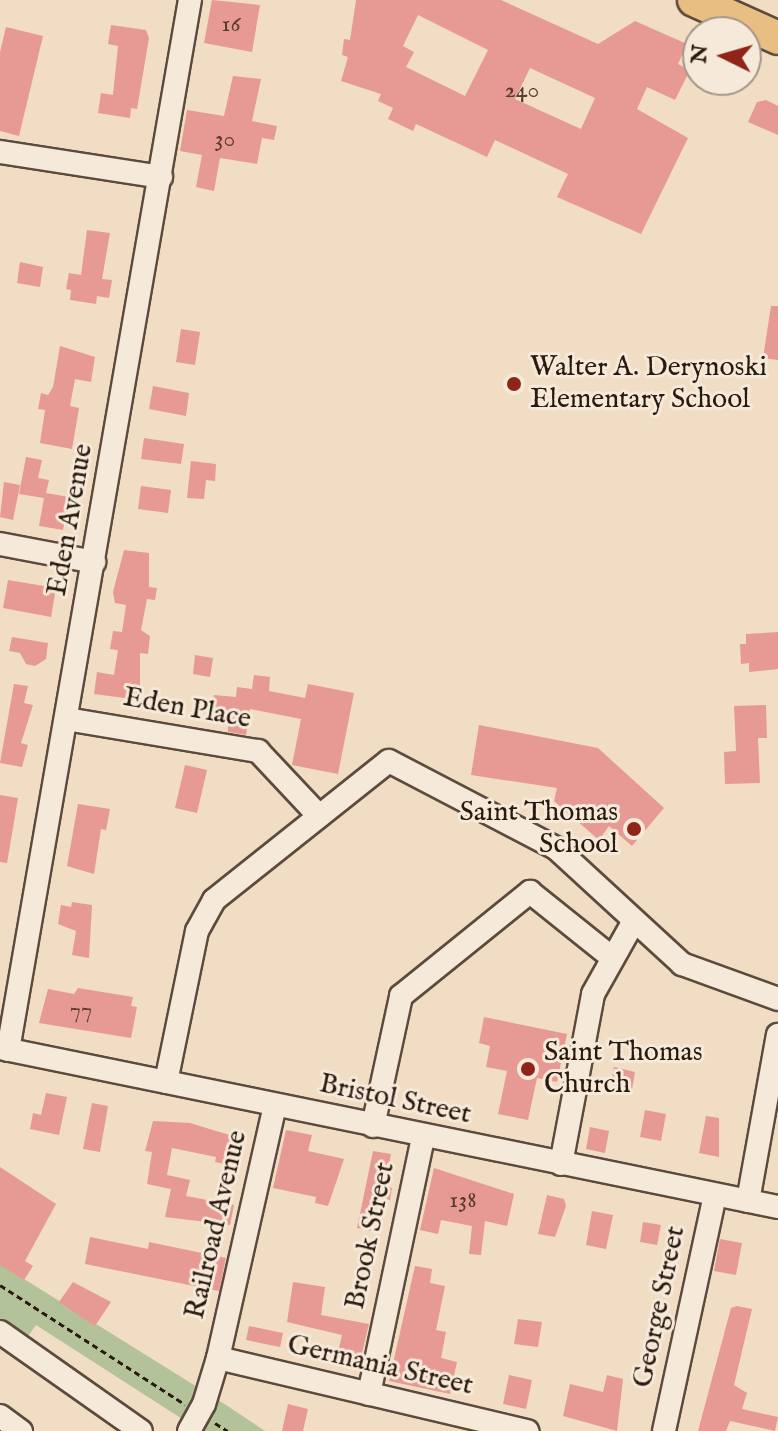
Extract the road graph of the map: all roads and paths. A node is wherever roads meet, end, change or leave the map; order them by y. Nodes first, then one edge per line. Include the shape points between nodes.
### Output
1 (190, 0) edge
2 (694, 0) edge
3 (778, 38) edge
4 (0, 152) edge
5 (161, 177) junction
6 (0, 544) edge
7 (94, 562) junction
8 (66, 719) junction
9 (319, 816) junction
10 (634, 921) junction
11 (611, 957) junction
12 (778, 999) edge
13 (778, 1035) edge
14 (4, 1049) edge
15 (166, 1082) junction
16 (275, 1105) junction
17 (373, 1126) junction
18 (423, 1137) junction
19 (561, 1164) junction
20 (715, 1196) junction
21 (748, 1201) junction
22 (778, 1207) edge
23 (0, 1285) edge
24 (0, 1332) edge
25 (218, 1358) junction
26 (369, 1394) junction
27 (0, 1416) edge
28 (194, 1422) edge
29 (21, 1431) edge
30 (141, 1431) edge
31 (228, 1431) edge
32 (528, 1431) edge
33 (664, 1431) edge

1 - 5 street, Eden Avenue
2 - 3 highway
4 - 5 street
5 - 7 street, Eden Avenue
6 - 7 street
7 - 8 street, Eden Avenue
8 - 9 street, Eden Place via 258,751
8 - 14 street, Eden Avenue
9 - 10 street via 389,761 557,849
9 - 15 street via 214,900 197,931
10 - 11 street
10 - 12 street via 682,964
11 - 17 street via 530,892 401,996
11 - 19 street via 593,994
13 - 21 street
14 - 15 street, Bristol Street
15 - 16 street, Bristol Street
16 - 17 street, Bristol Street
16 - 25 street, Railroad Avenue
17 - 18 street, Bristol Street
18 - 19 street, Bristol Street
18 - 26 street, Brook Street
19 - 20 street, Bristol Street
20 - 21 street, Bristol Street
20 - 33 street, George Street
21 - 22 street, Bristol Street
23 - 28 path
24 - 30 street
25 - 26 street, Germania Street
25 - 28 street, Railroad Avenue
26 - 32 street, Germania Street
27 - 29 street
28 - 31 path

